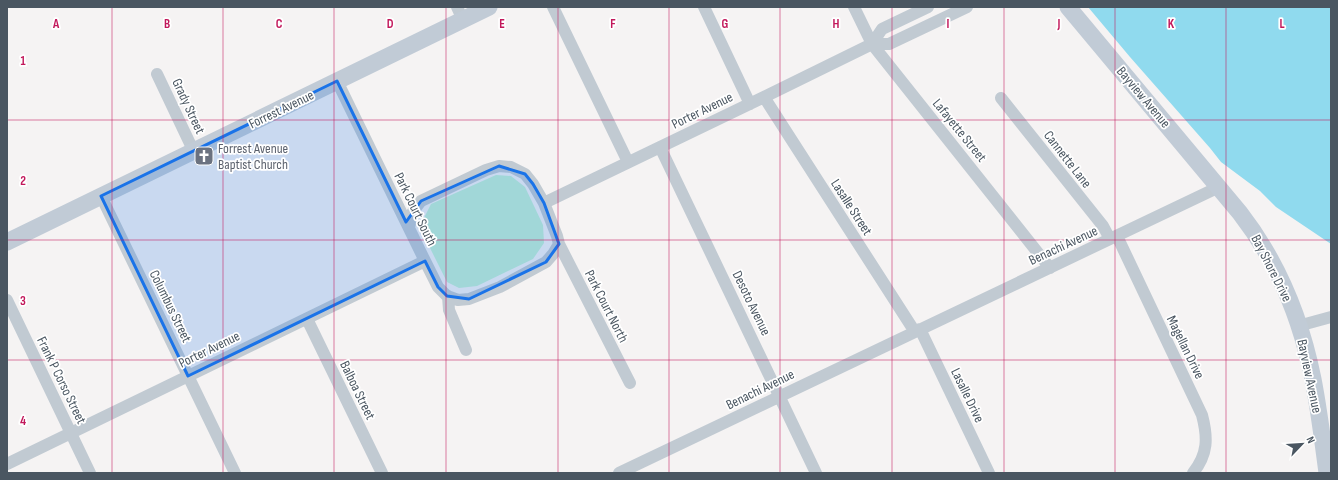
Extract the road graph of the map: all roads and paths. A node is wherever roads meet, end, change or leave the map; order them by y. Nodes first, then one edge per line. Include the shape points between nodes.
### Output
1 (553, 7) edge
2 (704, 7) edge
3 (854, 7) edge
4 (928, 7) edge
5 (967, 7) edge
6 (1068, 7) edge
7 (472, 11) edge
8 (872, 44) junction
9 (157, 74) dead end
10 (338, 81) junction
11 (764, 97) junction
12 (1001, 98) dead end
13 (750, 104) junction
14 (660, 147) junction
15 (194, 152) junction
16 (628, 162) junction
17 (1219, 187) junction
18 (100, 196) junction
19 (544, 203) junction
20 (409, 228) junction
21 (1113, 237) junction
22 (7, 242) edge
23 (558, 244) junction
24 (425, 261) junction
25 (1050, 268) junction
26 (448, 296) junction
27 (7, 300) edge
28 (1331, 317) edge
29 (307, 319) junction
30 (1298, 326) junction
31 (917, 331) junction
32 (466, 350) dead end
33 (188, 376) junction
34 (630, 383) dead end
35 (780, 396) junction
36 (71, 434) junction
37 (7, 464) edge
38 (90, 473) edge
39 (235, 473) edge
40 (382, 473) edge
41 (619, 473) edge
42 (816, 473) edge
43 (989, 473) edge
44 (1193, 473) edge
45 (1328, 473) edge

1 - 16 street
2 - 13 street
3 - 8 street, Lafayette Street
4 - 8 street, Porter Avenue via 882,29
5 - 8 street, Porter Avenue via 889,44
6 - 17 street, Bayview Avenue
7 - 10 street, Forrest Avenue
8 - 11 street, Porter Avenue
8 - 25 street, Lafayette Street
9 - 15 street, Grady Street
10 - 15 street, Forrest Avenue
10 - 20 street, Park Court South
11 - 13 street, Porter Avenue
11 - 31 street, Lasalle Street
12 - 21 street, Cannette Lane
13 - 14 street, Porter Avenue
14 - 16 street, Porter Avenue
14 - 35 street, Desoto Avenue
15 - 18 street, Forrest Avenue
16 - 19 street, Porter Avenue
17 - 21 street, Benachi Avenue
17 - 30 street, Bay Shore Drive via 1262,245 1283,283
18 - 22 street, Forrest Avenue
18 - 33 street, Columbus Street
19 - 20 street, Park Court North via 525,174 511,167 499,166 421,201 412,213
19 - 23 street, Park Court North
20 - 24 street, Park Court South
21 - 25 street, Benachi Avenue
21 - 44 street, Magellan Drive via 1202,415 1206,445
23 - 26 street via 546,262 500,287 468,299 458,300
23 - 34 street, Park Court North
24 - 26 street, Park Court South via 438,287
24 - 29 street, Porter Avenue
25 - 31 street, Benachi Avenue
26 - 32 street via 449,310
27 - 36 street, Frank P Corso Street
28 - 30 street
29 - 33 street, Porter Avenue
29 - 40 street, Balboa Street
30 - 45 street, Bayview Avenue via 1313,380
31 - 35 street, Benachi Avenue
31 - 43 street, Lasalle Drive
33 - 36 street, Porter Avenue
33 - 39 street, Columbus Street
35 - 41 street, Benachi Avenue
35 - 42 street, Desoto Avenue
36 - 37 street, Porter Avenue
36 - 38 street, Frank P Corso Street

